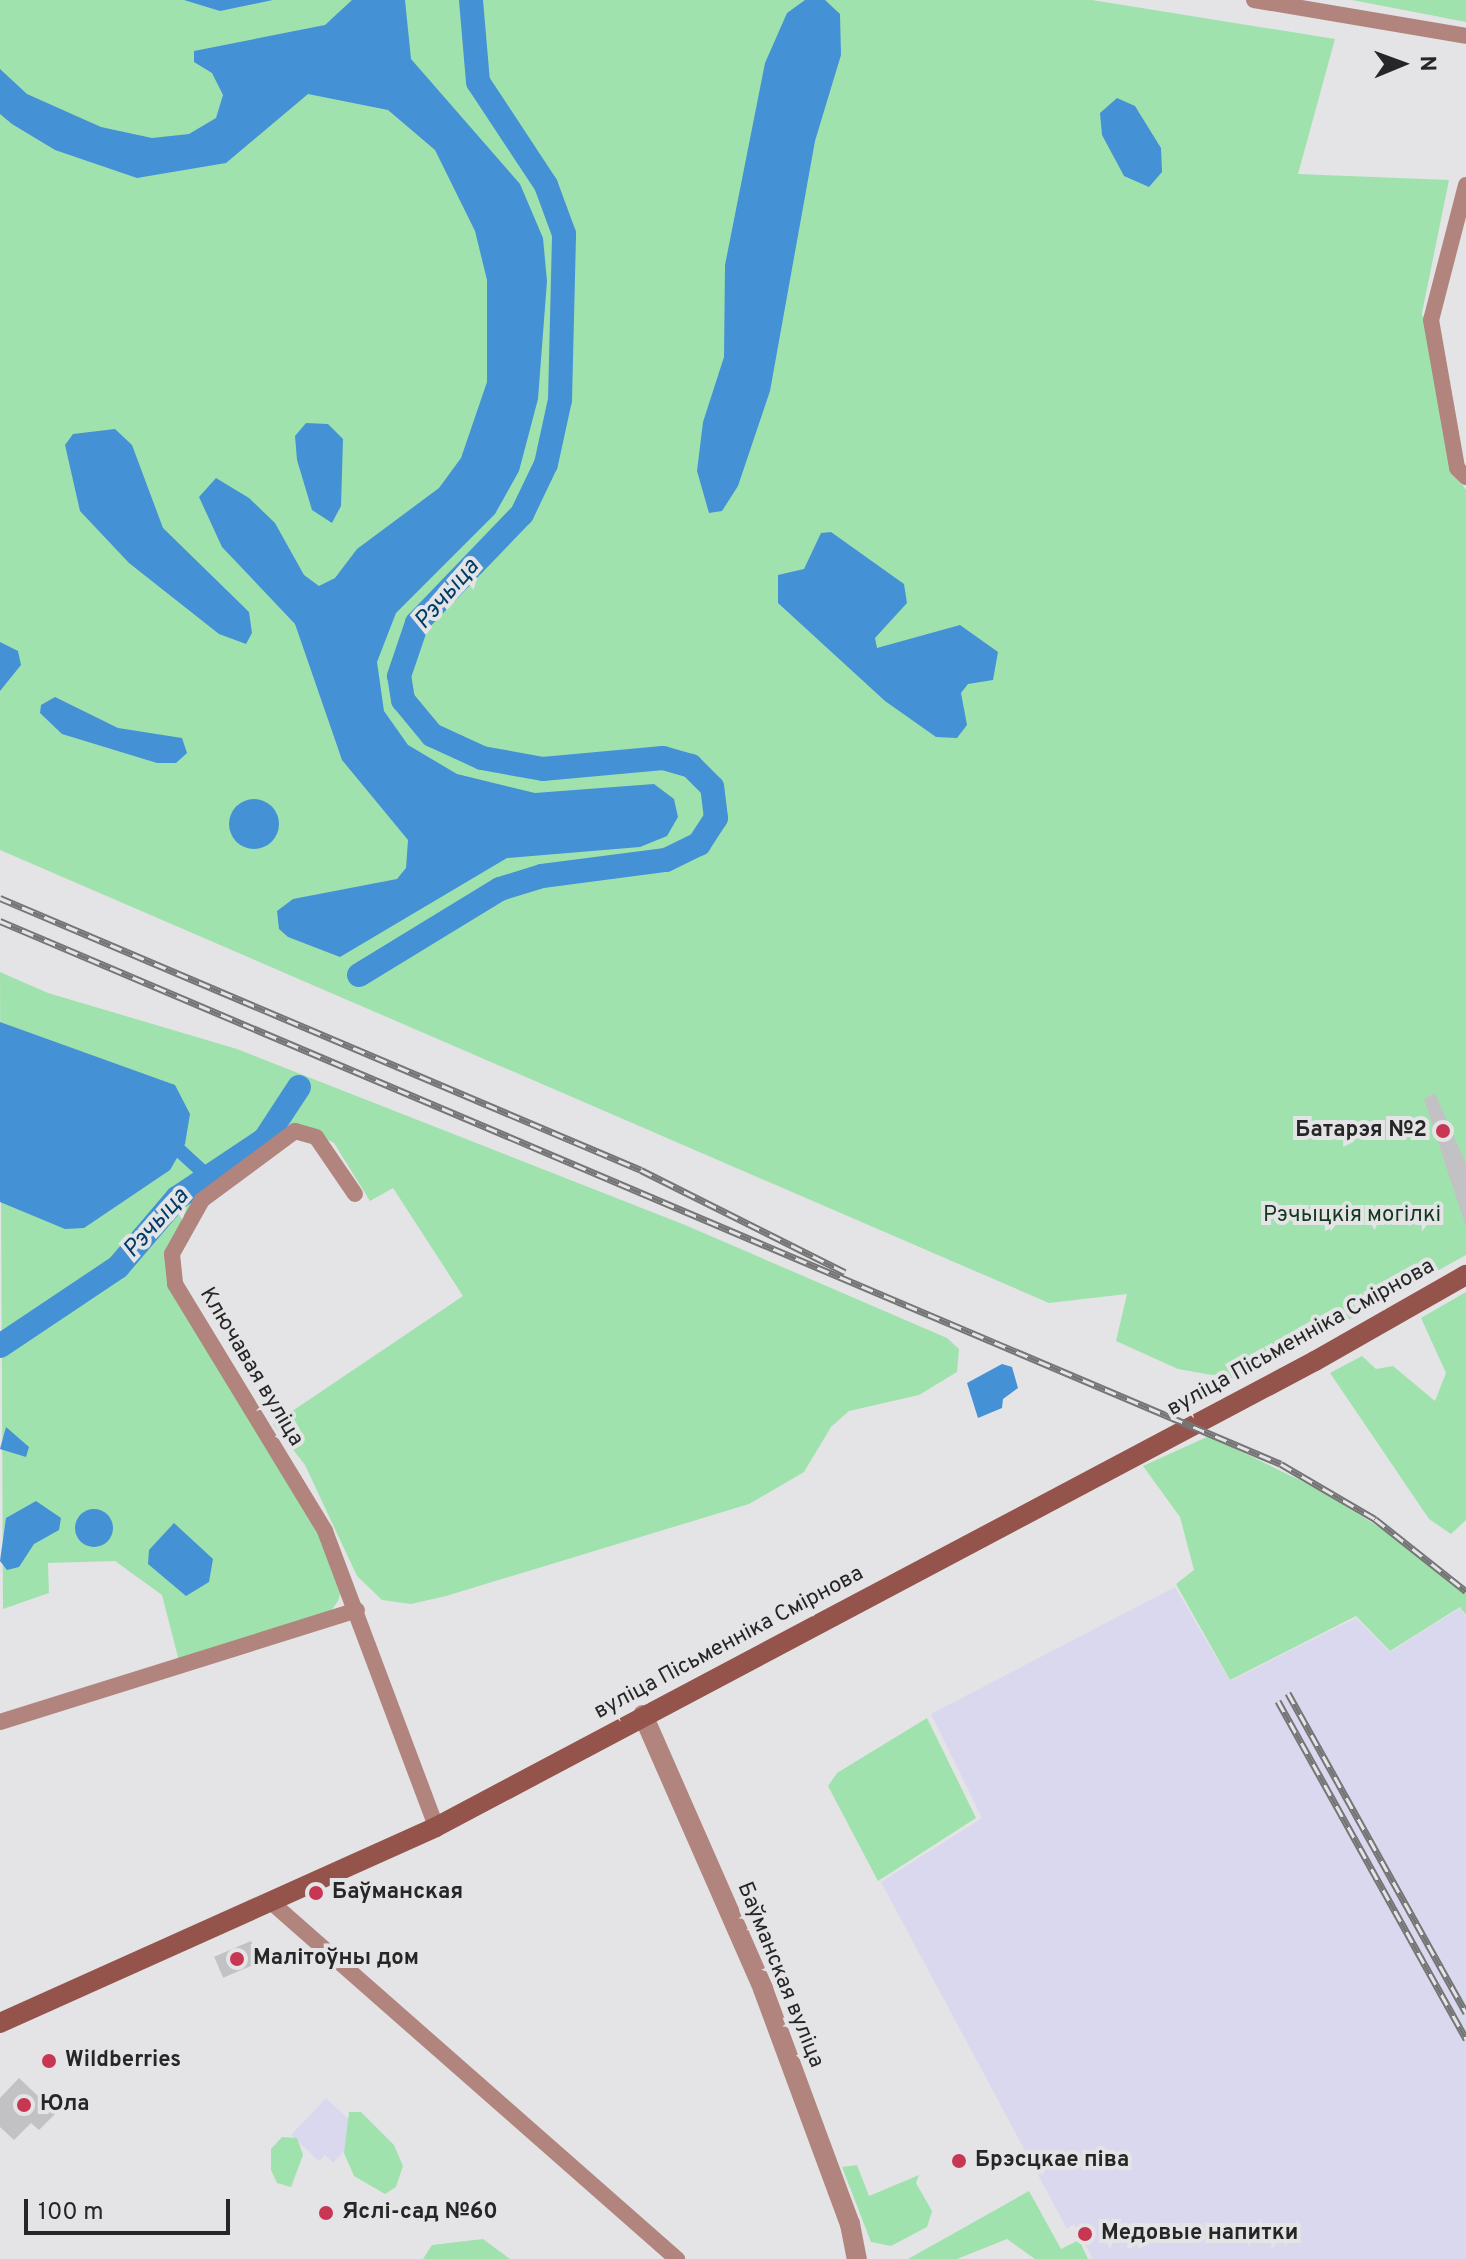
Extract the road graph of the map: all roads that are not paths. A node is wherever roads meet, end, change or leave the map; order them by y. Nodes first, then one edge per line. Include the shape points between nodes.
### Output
1 (1254, 0) edge
2 (1466, 36) edge
3 (1466, 185) edge
4 (1466, 477) edge
5 (355, 1194) dead end
6 (1466, 1275) edge
7 (357, 1610) junction
8 (643, 1715) junction
9 (0, 1722) edge
10 (436, 1827) junction
11 (271, 1902) junction
12 (0, 2023) edge
13 (677, 2259) edge
14 (857, 2259) edge

1 - 2 street
3 - 4 street via 1431,320 1457,468
5 - 7 street, Ключавая вуліца via 316,1137 295,1131 202,1200 172,1254 175,1284 325,1531
6 - 8 main road, вуліца Пісьменніка Смірнова via 1315,1361
7 - 9 street
7 - 10 street, Ключавая вуліца
8 - 10 main road, вуліца Пісьменніка Смірнова
8 - 14 street, Баўманская вуліца via 763,1989 850,2224
10 - 11 main road, вуліца Пісьменніка Смірнова
11 - 12 main road, вуліца Пісьменніка Смірнова
11 - 13 street

